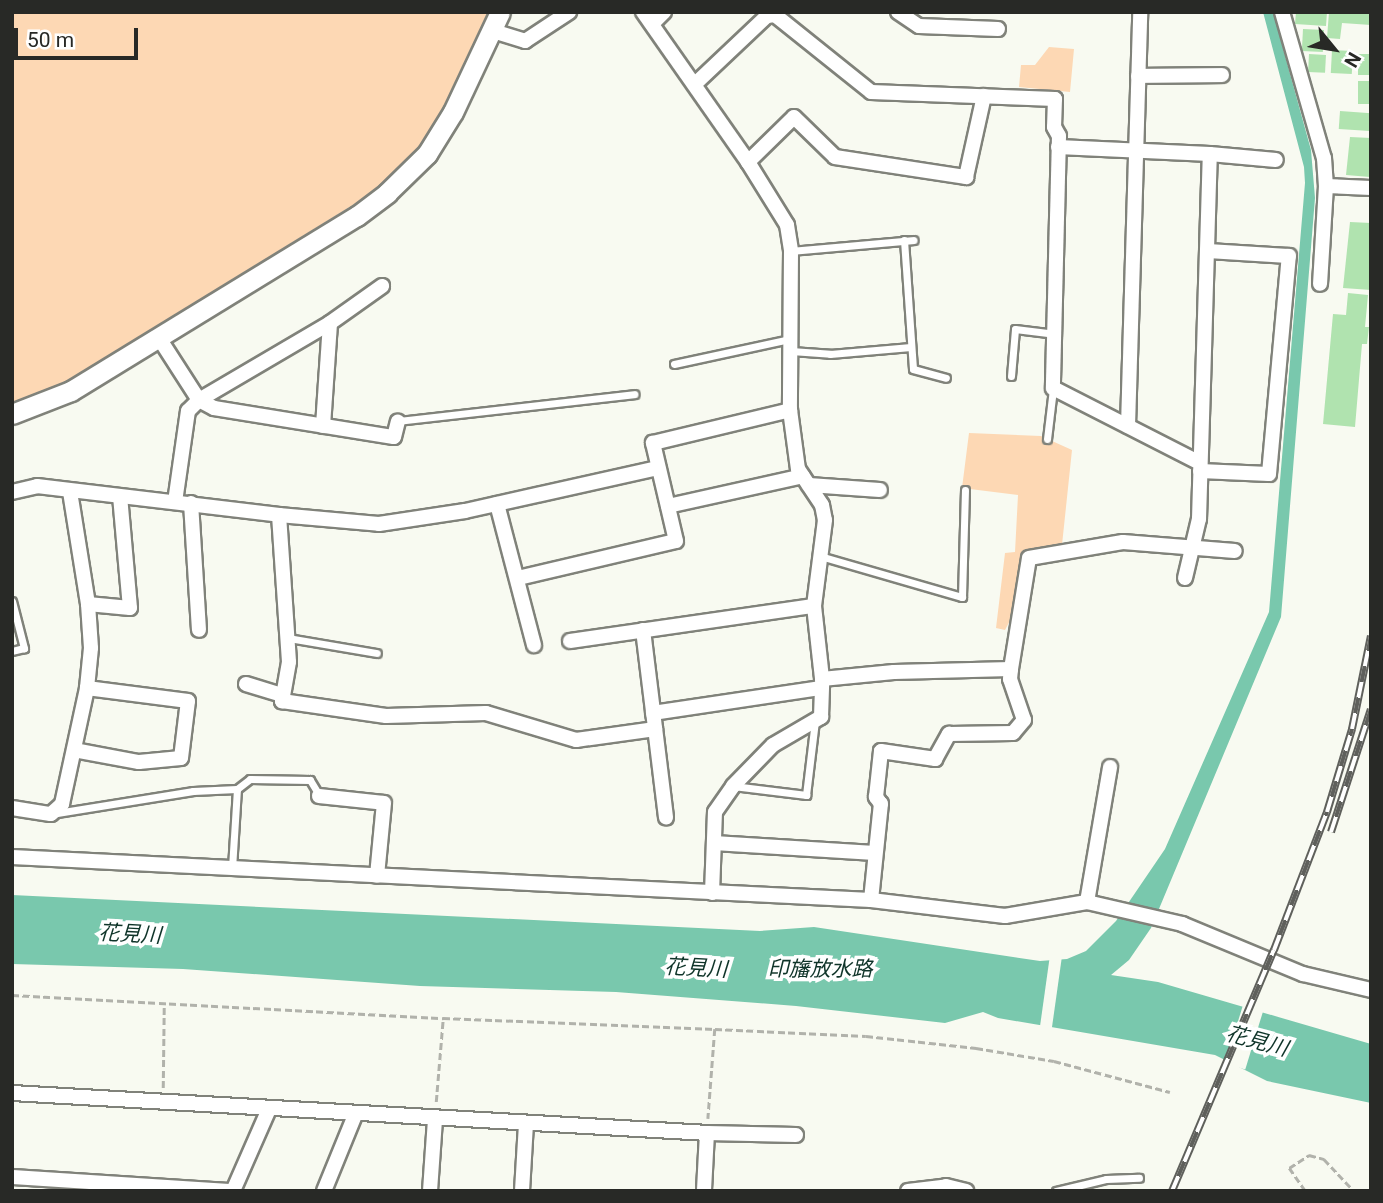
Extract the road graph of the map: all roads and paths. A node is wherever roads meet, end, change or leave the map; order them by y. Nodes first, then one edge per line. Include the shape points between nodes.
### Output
1 (569, 12) edge
2 (664, 12) edge
3 (898, 12) edge
4 (1140, 12) edge
5 (1282, 12) edge
6 (648, 18) edge
7 (497, 21) edge
8 (998, 29) dead end
9 (1223, 75) dead end
10 (1138, 76) junction
11 (695, 84) junction
12 (984, 96) junction
13 (1058, 147) junction
14 (1136, 152) junction
15 (1210, 154) junction
16 (1276, 160) dead end
17 (748, 162) junction
18 (1326, 186) junction
19 (1371, 188) edge
20 (904, 240) junction
21 (914, 240) dead end
22 (791, 251) junction
23 (1207, 251) junction
24 (1321, 284) dead end
25 (382, 286) dead end
26 (330, 323) junction
27 (1054, 334) junction
28 (159, 338) junction
29 (790, 345) junction
30 (911, 347) junction
31 (674, 364) dead end
32 (1011, 376) dead end
33 (946, 378) dead end
34 (1053, 388) junction
35 (634, 394) dead end
36 (199, 400) junction
37 (790, 410) junction
38 (12, 414) edge
39 (398, 421) joint
40 (323, 426) junction
41 (1128, 426) junction
42 (1047, 439) dead end
43 (1200, 467) junction
44 (658, 468) junction
45 (806, 481) junction
46 (880, 490) dead end
47 (965, 490) dead end
48 (70, 491) junction
49 (12, 492) edge
50 (120, 496) junction
51 (175, 502) junction
52 (191, 503) junction
53 (497, 504) junction
54 (668, 506) junction
55 (279, 516) junction
56 (1192, 548) junction
57 (1235, 551) dead end
58 (820, 556) junction
59 (518, 578) junction
60 (1185, 578) dead end
61 (12, 601) edge
62 (88, 604) junction
63 (814, 606) junction
64 (198, 630) dead end
65 (643, 630) junction
66 (288, 638) junction
67 (570, 641) dead end
68 (534, 645) dead end
69 (12, 651) edge
70 (377, 653) dead end
71 (1011, 669) junction
72 (246, 684) dead end
73 (821, 684) junction
74 (87, 688) junction
75 (282, 695) junction
76 (653, 713) junction
77 (815, 720) junction
78 (655, 729) junction
79 (74, 750) junction
80 (1110, 767) dead end
81 (733, 786) junction
82 (237, 789) junction
83 (319, 796) joint
84 (12, 808) edge
85 (51, 814) junction
86 (666, 818) dead end
87 (715, 843) junction
88 (875, 853) junction
89 (12, 857) edge
90 (232, 869) junction
91 (377, 876) junction
92 (712, 893) junction
93 (871, 900) junction
94 (1087, 902) junction
95 (1371, 990) edge
96 (12, 995) edge
97 (164, 1003) junction
98 (443, 1018) junction
99 (715, 1029) junction
100 (1170, 1092) dead end
101 (12, 1093) edge
102 (162, 1102) junction
103 (269, 1109) junction
104 (355, 1115) junction
105 (435, 1119) junction
106 (526, 1124) junction
107 (707, 1133) junction
108 (796, 1135) dead end
109 (12, 1177) edge
110 (1139, 1178) dead end
111 (232, 1191) edge
112 (324, 1191) edge
113 (430, 1191) edge
114 (522, 1191) edge
115 (704, 1191) edge
116 (908, 1191) edge
117 (966, 1191) edge
118 (1056, 1191) edge
119 (1305, 1191) edge
120 (1354, 1191) edge

1 - 7 street via 526,41
2 - 6 street
3 - 8 street via 919,26
4 - 10 street
5 - 18 street via 1324,159
6 - 11 street
7 - 28 street via 427,154 387,193
9 - 10 street
10 - 14 street
11 - 12 street via 767,16 775,15 871,92
11 - 17 street
12 - 13 street via 1055,99
12 - 17 street via 966,177 835,157 794,117
13 - 14 street
13 - 27 street
14 - 15 street
14 - 41 street
15 - 16 street
15 - 23 street
17 - 22 street via 785,218
18 - 19 street
18 - 24 street
20 - 21 lane
20 - 22 lane
20 - 30 lane
22 - 29 street
23 - 43 street
23 - 43 street via 1289,256 1269,474
25 - 26 street
26 - 36 street
26 - 40 street
27 - 32 lane via 1015,330
27 - 34 street
28 - 36 street
28 - 38 street via 71,391
29 - 30 lane via 830,354
29 - 31 lane
29 - 37 street
30 - 33 lane via 913,369
34 - 41 street
34 - 42 lane
35 - 39 lane
36 - 40 street via 214,408
36 - 51 street via 188,411
37 - 44 street via 653,443
37 - 45 street via 798,469
39 - 40 street via 394,437
41 - 43 street
43 - 56 street via 1199,519
44 - 53 street
44 - 54 street
45 - 46 street
45 - 54 street
45 - 58 street via 822,505 825,520
47 - 58 lane via 962,597
48 - 49 street via 37,486
48 - 50 street
48 - 62 street
50 - 51 street
50 - 62 street via 130,608
51 - 52 street
52 - 55 street
52 - 64 street
53 - 55 street via 379,524
53 - 59 street
54 - 59 street via 676,541
55 - 66 street
56 - 57 street
56 - 60 street
56 - 71 street via 1123,542 1029,558
58 - 63 street
59 - 68 street
61 - 69 lane via 24,648
62 - 74 street via 91,648
63 - 65 street
63 - 73 street
65 - 67 street
65 - 76 street
66 - 70 lane
66 - 75 street via 289,662
71 - 73 street via 894,672
71 - 88 street via 1024,720 1013,733 949,734 935,759 881,751
72 - 75 street
73 - 76 street
73 - 77 street via 821,717
74 - 79 street
74 - 79 street via 188,701 181,758 139,762
75 - 78 street via 282,701 386,716 486,713 576,740
76 - 78 street
77 - 81 street via 773,745
77 - 81 lane via 806,795
78 - 86 street
79 - 85 street via 62,804
80 - 94 street
81 - 87 street via 715,812
82 - 83 lane via 250,779 310,780
82 - 85 lane via 193,791
82 - 90 lane
83 - 91 street via 384,803
84 - 85 street
87 - 88 street
87 - 92 street
88 - 93 street
89 - 90 street
90 - 91 street
91 - 92 street
92 - 93 street
93 - 94 street via 1005,915
94 - 95 street via 1161,918 1303,974
96 - 97 path
97 - 98 path
97 - 102 path
98 - 99 path
98 - 105 path
99 - 100 path via 866,1035 976,1048 1054,1061
99 - 107 path
101 - 102 street
102 - 103 street
103 - 104 street
103 - 111 street
104 - 105 street
104 - 112 street
105 - 106 street
105 - 113 street
106 - 107 street
106 - 114 street
107 - 108 street
107 - 115 street
109 - 111 street
110 - 118 lane via 1106,1179
116 - 117 street via 946,1186
119 - 120 path via 1289,1168 1309,1155 1324,1159

